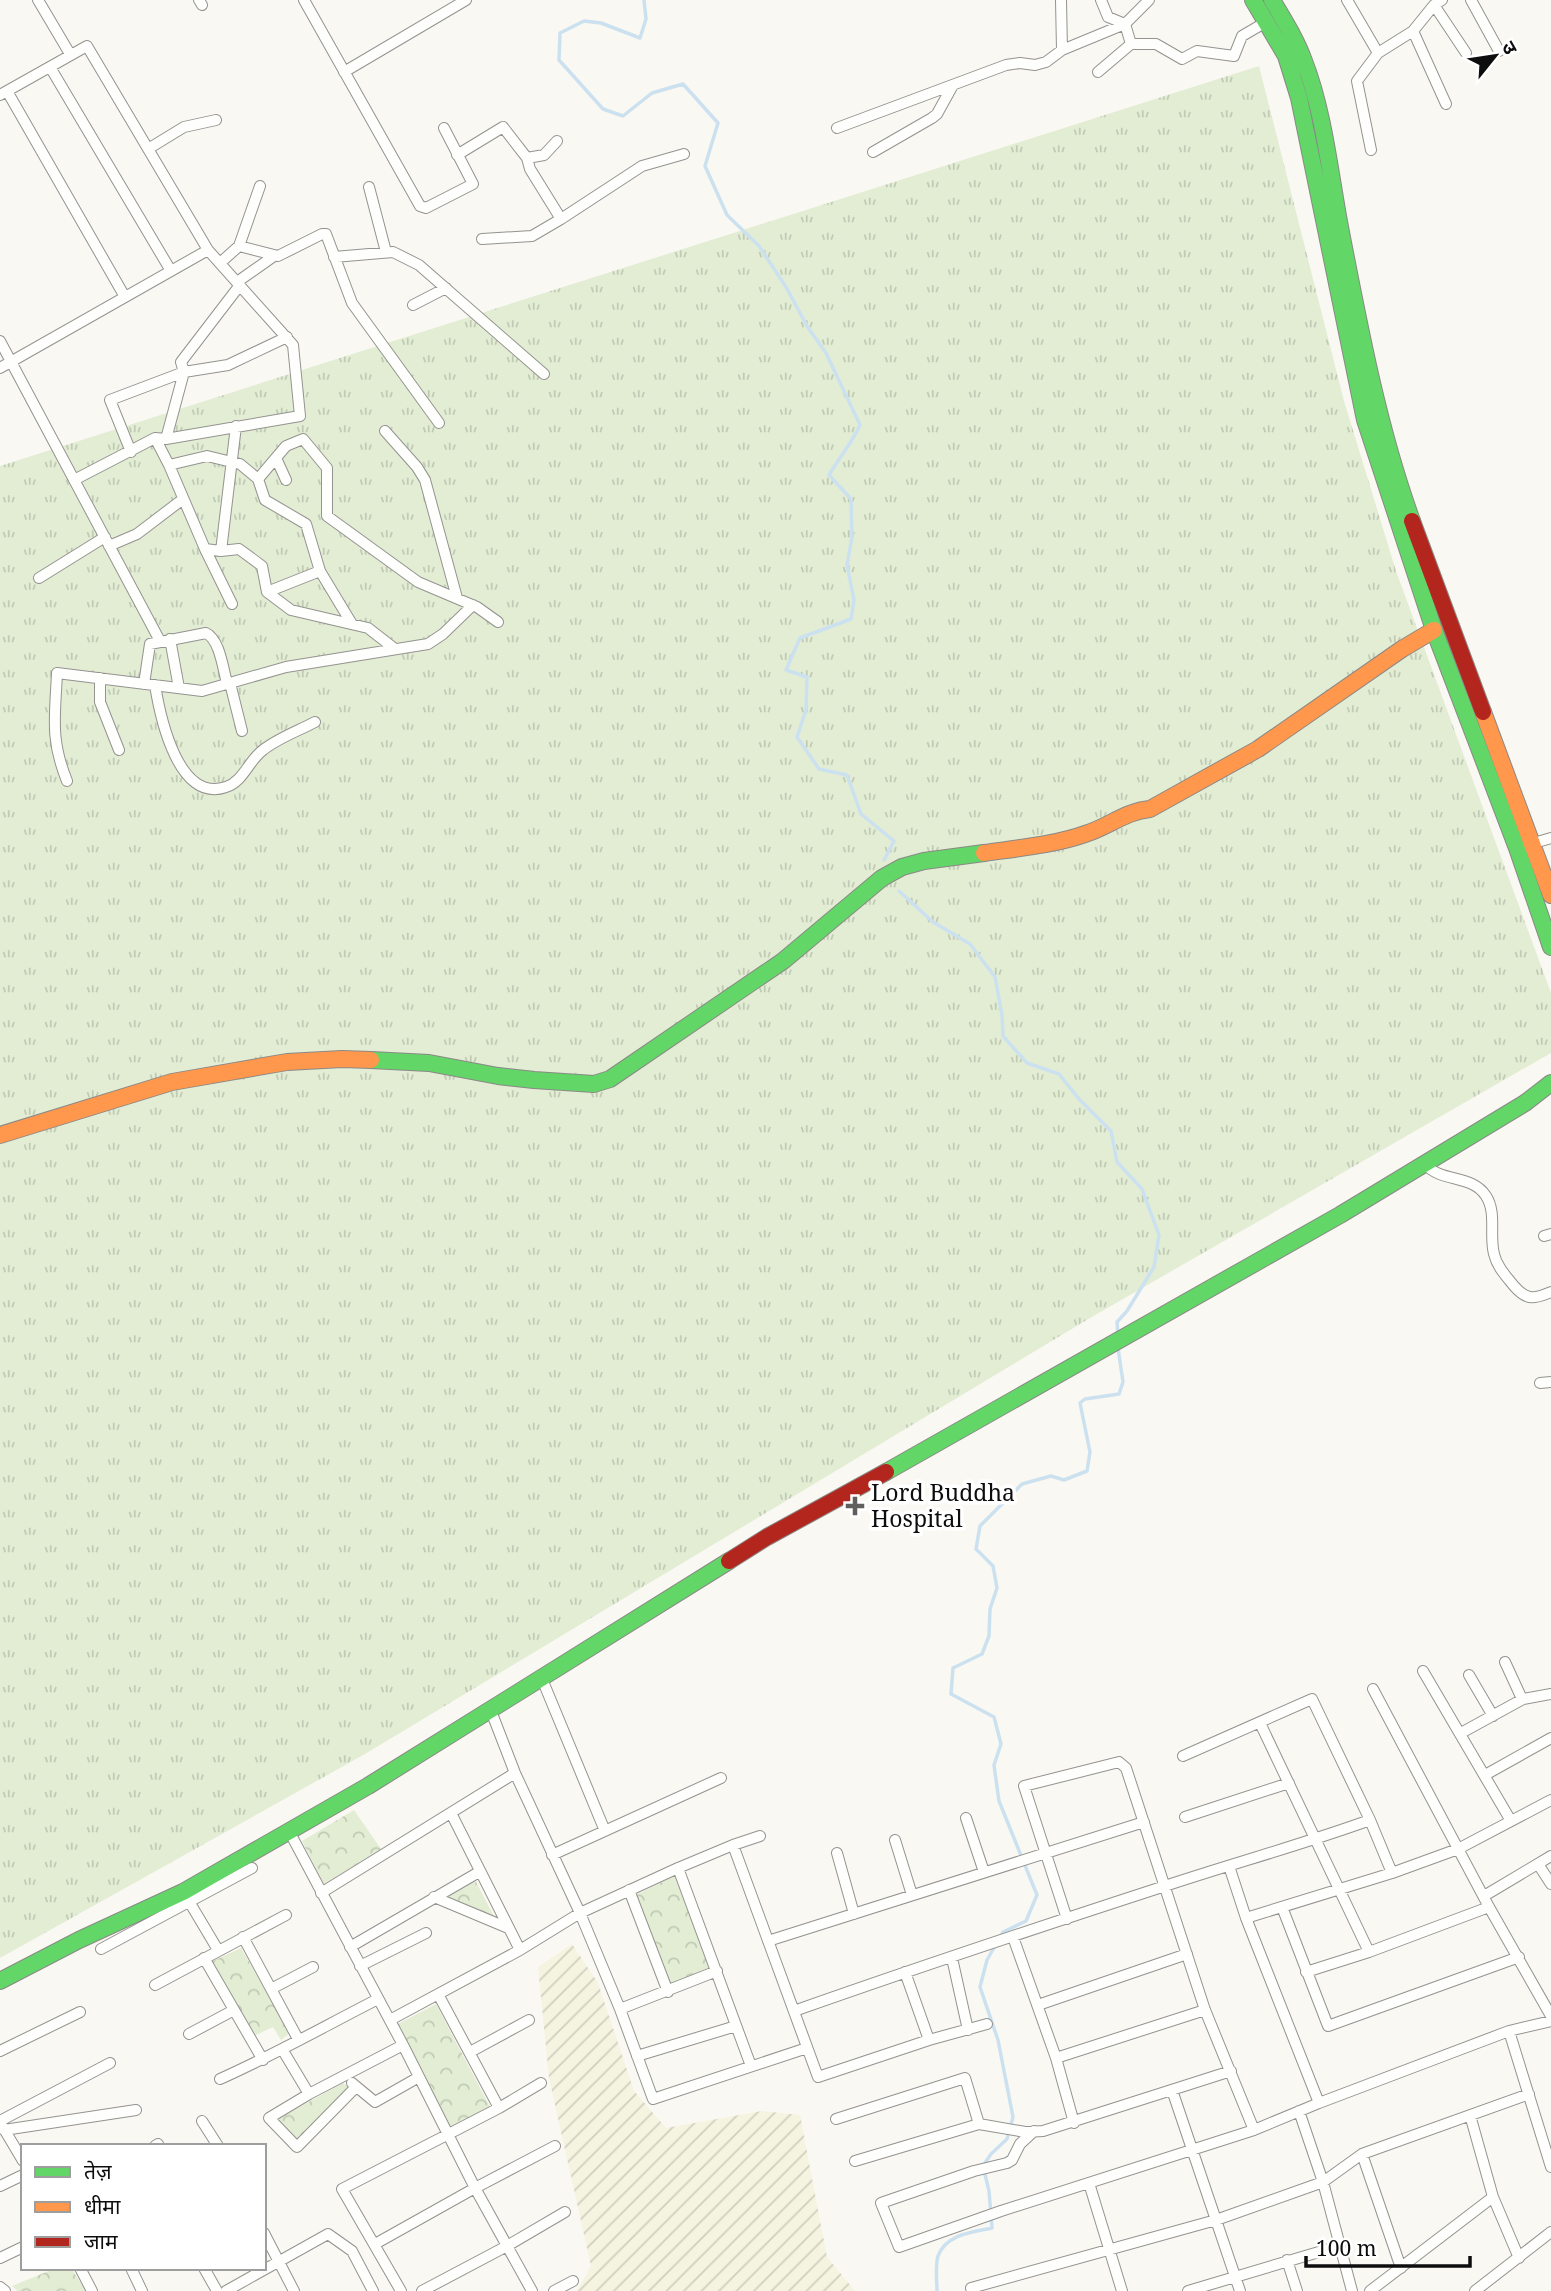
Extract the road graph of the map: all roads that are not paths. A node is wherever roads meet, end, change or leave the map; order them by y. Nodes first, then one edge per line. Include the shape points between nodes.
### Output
1 (304, 0) edge
2 (466, 0) edge
3 (1061, 0) edge
4 (1101, 0) edge
5 (1149, 0) edge
6 (1253, 0) edge
7 (1272, 0) edge
8 (1347, 0) edge
9 (1471, 0) edge
10 (38, 1) edge
11 (1438, 2) edge
12 (1266, 22) junction
13 (1125, 24) junction
14 (1413, 31) junction
15 (1131, 44) junction
16 (1062, 50) junction
17 (1499, 51) dead end
18 (1378, 53) junction
19 (1466, 53) dead end
20 (70, 54) junction
21 (50, 67) junction
22 (344, 72) junction
23 (1098, 72) dead end
24 (953, 85) junction
25 (3, 93) edge
26 (1446, 104) dead end
27 (216, 120) dead end
28 (443, 128) dead end
29 (837, 128) dead end
30 (557, 141) dead end
31 (148, 149) junction
32 (1371, 150) dead end
33 (873, 152) dead end
34 (684, 154) dead end
35 (457, 155) junction
36 (527, 158) junction
37 (260, 186) dead end
38 (369, 187) dead end
39 (561, 219) junction
40 (482, 239) dead end
41 (239, 246) junction
42 (208, 250) junction
43 (386, 252) junction
44 (274, 256) junction
45 (334, 257) junction
46 (220, 263) junction
47 (171, 271) junction
48 (238, 284) junction
49 (446, 288) junction
50 (125, 297) junction
51 (413, 305) dead end
52 (287, 337) junction
53 (0, 341) edge
54 (11, 362) junction
55 (0, 368) edge
56 (184, 372) junction
57 (544, 374) dead end
58 (300, 416) junction
59 (439, 423) dead end
60 (236, 426) junction
61 (385, 431) dead end
62 (160, 439) junction
63 (303, 439) junction
64 (131, 452) junction
65 (276, 458) junction
66 (230, 462) junction
67 (169, 465) junction
68 (258, 479) junction
69 (74, 480) junction
70 (286, 480) dead end
71 (183, 499) junction
72 (107, 542) junction
73 (205, 549) junction
74 (220, 551) junction
75 (320, 571) junction
76 (38, 578) dead end
77 (267, 592) junction
78 (457, 598) junction
79 (232, 604) dead end
80 (473, 606) junction
81 (498, 622) dead end
82 (352, 624) junction
83 (1434, 630) junction
84 (165, 640) junction
85 (395, 649) junction
86 (100, 678) junction
87 (229, 683) junction
88 (150, 685) junction
89 (179, 688) junction
90 (315, 722) dead end
91 (242, 731) dead end
92 (119, 750) dead end
93 (67, 781) dead end
94 (1551, 838) edge
95 (1524, 846) junction
96 (1551, 895) edge
97 (1551, 947) edge
98 (1551, 1083) edge
99 (0, 1135) edge
100 (1425, 1164) junction
101 (1551, 1292) edge
102 (1505, 1662) dead end
103 (1423, 1671) dead end
104 (1469, 1675) dead end
105 (542, 1679) junction
106 (1373, 1689) dead end
107 (1551, 1694) edge
108 (1522, 1699) junction
109 (491, 1711) junction
110 (1493, 1716) junction
111 (1259, 1723) junction
112 (1461, 1734) junction
113 (1551, 1738) edge
114 (1182, 1756) dead end
115 (515, 1773) junction
116 (1485, 1774) junction
117 (721, 1778) dead end
118 (1289, 1783) junction
119 (1551, 1800) edge
120 (451, 1813) junction
121 (1185, 1817) dead end
122 (966, 1818) dead end
123 (1370, 1820) junction
124 (1510, 1821) junction
125 (1144, 1822) junction
126 (289, 1831) junction
127 (604, 1831) junction
128 (760, 1836) dead end
129 (1317, 1839) junction
130 (895, 1840) dead end
131 (733, 1845) junction
132 (1458, 1849) junction
133 (837, 1853) dead end
134 (1045, 1853) junction
135 (552, 1856) junction
136 (1551, 1856) edge
137 (1538, 1864) junction
138 (1229, 1866) junction
139 (252, 1868) dead end
140 (678, 1868) junction
141 (480, 1872) junction
142 (984, 1872) junction
143 (1392, 1873) junction
144 (1551, 1884) edge
145 (1164, 1886) junction
146 (1340, 1889) junction
147 (629, 1890) junction
148 (321, 1893) junction
149 (912, 1895) junction
150 (1484, 1896) junction
151 (186, 1897) junction
152 (434, 1898) junction
153 (1282, 1907) junction
154 (1489, 1907) junction
155 (580, 1913) junction
156 (854, 1914) junction
157 (286, 1915) dead end
158 (1247, 1918) junction
159 (1067, 1919) junction
160 (508, 1928) junction
161 (426, 1933) dead end
162 (243, 1937) junction
163 (1010, 1938) junction
164 (768, 1941) junction
165 (350, 1947) junction
166 (101, 1949) dead end
167 (218, 1950) junction
168 (520, 1950) junction
169 (1369, 1952) junction
170 (1187, 1954) junction
171 (1519, 1957) junction
172 (204, 1958) junction
173 (952, 1958) junction
174 (360, 1966) junction
175 (313, 1967) dead end
176 (717, 1971) junction
177 (905, 1972) junction
178 (1306, 1972) junction
179 (0, 1982) edge
180 (155, 1985) dead end
181 (271, 1989) junction
182 (668, 1992) junction
183 (439, 1994) junction
184 (378, 2000) junction
185 (1038, 2005) junction
186 (620, 2009) junction
187 (234, 2010) junction
188 (1205, 2010) junction
189 (793, 2011) junction
190 (80, 2012) dead end
191 (1551, 2016) edge
192 (390, 2020) junction
193 (529, 2020) dead end
194 (1551, 2021) edge
195 (987, 2024) dead end
196 (736, 2026) junction
197 (968, 2030) junction
198 (1510, 2031) junction
199 (189, 2034) dead end
200 (298, 2039) junction
201 (929, 2040) junction
202 (403, 2045) junction
203 (807, 2048) junction
204 (282, 2049) junction
205 (0, 2051) edge
206 (470, 2052) junction
207 (637, 2056) junction
208 (1056, 2058) junction
209 (263, 2060) junction
210 (110, 2063) dead end
211 (751, 2066) junction
212 (1231, 2071) junction
213 (345, 2077) junction
214 (419, 2077) junction
215 (220, 2079) dead end
216 (541, 2082) dead end
217 (356, 2087) junction
218 (1172, 2090) junction
219 (309, 2094) junction
220 (1528, 2094) junction
221 (1320, 2103) junction
222 (499, 2108) junction
223 (136, 2110) dead end
224 (1299, 2111) junction
225 (1470, 2115) junction
226 (836, 2119) dead end
227 (202, 2121) dead end
228 (1074, 2123) junction
229 (1, 2124) edge
230 (979, 2124) junction
231 (1254, 2130) junction
232 (1029, 2132) junction
233 (448, 2135) junction
234 (217, 2144) edge
235 (555, 2146) dead end
236 (1192, 2150) junction
237 (1362, 2154) junction
238 (21, 2158) edge
239 (855, 2161) dead end
240 (1551, 2167) edge
241 (21, 2176) edge
242 (1323, 2182) junction
243 (1089, 2183) junction
244 (0, 2186) edge
245 (475, 2188) junction
246 (1493, 2197) junction
247 (565, 2212) dead end
248 (1216, 2220) junction
249 (1551, 2232) edge
250 (266, 2237) edge
251 (375, 2244) junction
252 (508, 2246) junction
253 (1339, 2246) junction
254 (21, 2248) edge
255 (1110, 2250) junction
256 (0, 2258) edge
257 (1519, 2258) junction
258 (278, 2260) junction
259 (1287, 2260) junction
260 (266, 2267) edge
261 (1401, 2268) junction
262 (81, 2270) edge
263 (132, 2270) edge
264 (205, 2270) edge
265 (261, 2270) edge
266 (1236, 2277) junction
267 (573, 2281) dead end
268 (0, 2287) edge
269 (5, 2291) edge
270 (92, 2291) edge
271 (142, 2291) edge
272 (216, 2291) edge
273 (226, 2291) edge
274 (294, 2291) edge
275 (373, 2291) edge
276 (401, 2291) edge
277 (422, 2291) edge
278 (532, 2291) edge
279 (554, 2291) edge
280 (972, 2291) edge
281 (1122, 2291) edge
282 (1188, 2291) edge
283 (1240, 2291) edge
284 (1297, 2291) edge
285 (1352, 2291) edge
286 (1370, 2291) edge
287 (1475, 2291) edge

1 - 22 street
2 - 22 street
3 - 16 street
4 - 13 street via 1108,17
5 - 13 street
6 - 12 street
7 - 95 street via 1291,31 1319,116 1363,344 1402,493
8 - 18 street
9 - 17 street
10 - 20 street
11 - 14 street
11 - 19 street
12 - 15 street via 1242,36 1234,55 1197,51 1182,60 1156,44
12 - 83 street via 1286,56 1299,98 1365,420
13 - 15 street
13 - 16 street
14 - 18 street
14 - 26 street
15 - 23 street
16 - 24 street via 1046,62 1006,65
18 - 32 street via 1357,81
20 - 21 street
20 - 31 street via 87,46
21 - 25 street
21 - 47 street
22 - 35 street via 420,206 426,208 473,184
24 - 29 street
24 - 33 street via 937,114
25 - 50 street
27 - 31 street via 184,127
28 - 35 street
30 - 36 street via 544,155
31 - 42 street
34 - 39 street via 642,166
35 - 36 street via 503,127
36 - 39 street
37 - 41 street
38 - 43 street
39 - 40 street via 532,236
41 - 44 street
41 - 46 street
42 - 46 street
42 - 47 street
43 - 45 street
43 - 49 street via 419,265
44 - 45 street via 324,233
44 - 48 street
45 - 59 street via 352,303
46 - 48 street
47 - 50 street
48 - 52 street
48 - 56 street via 181,362
49 - 51 street
49 - 57 street
50 - 54 street
52 - 56 street via 228,365
52 - 58 street via 293,345
53 - 54 street
54 - 55 street
54 - 69 street
56 - 62 street
56 - 64 street via 110,400
58 - 60 street
58 - 63 street
60 - 62 street
60 - 66 street
61 - 78 street via 425,480
62 - 64 street
62 - 67 street
63 - 65 street via 286,446
63 - 78 street via 327,468 327,516 418,582
64 - 69 street
65 - 68 street
65 - 70 street
66 - 67 street via 207,456
66 - 68 street
66 - 74 street
67 - 71 street
68 - 75 street via 265,500 306,524
69 - 72 street
71 - 72 street via 137,534
71 - 73 street
72 - 76 street
72 - 84 street
73 - 74 street
73 - 79 street
74 - 77 street via 239,550 261,566
75 - 77 street
75 - 82 street
77 - 82 street via 291,610
78 - 80 street
80 - 81 street
80 - 85 street via 428,644
82 - 85 street via 368,628
83 - 95 street
83 - 99 street via 1258,749 1150,809 1049,845 902,867 873,885 783,961 620,1074 594,1084 498,1076 429,1062 287,1062 172,1082
84 - 87 street via 210,634
84 - 88 street via 148,646
84 - 89 street
85 - 87 street via 286,667
86 - 88 street
86 - 92 street via 100,702
86 - 93 street via 57,673 54,740
87 - 89 street via 202,691
87 - 91 street
88 - 89 street
88 - 90 street via 179,762 192,779 208,789 235,783 264,749
94 - 95 street
95 - 96 street
95 - 97 street
98 - 100 street via 1525,1104
100 - 101 street via 1440,1175 1469,1183 1487,1197 1494,1256 1517,1289 1534,1300
100 - 105 street via 767,1537
102 - 108 street
103 - 112 street
104 - 110 street
105 - 109 street
105 - 127 street
106 - 132 street
107 - 108 street
108 - 110 street
109 - 115 street
109 - 126 street
110 - 112 street
111 - 114 street
111 - 118 street
111 - 123 street via 1312,1699
112 - 116 street
113 - 116 street
115 - 120 street
115 - 135 street
116 - 124 street
117 - 127 street
118 - 121 street
118 - 129 street
119 - 124 street
120 - 141 street
120 - 148 street
122 - 142 street
123 - 129 street
123 - 143 street
124 - 132 street
125 - 134 street
125 - 134 street via 1126,1768 1119,1762 1024,1786
125 - 145 street
126 - 148 street
126 - 151 street
127 - 135 street
128 - 131 street
129 - 138 street
129 - 146 street
130 - 149 street
131 - 140 street
131 - 164 street
132 - 143 street
132 - 150 street
133 - 156 street
134 - 142 street
134 - 159 street
135 - 155 street
136 - 137 street
137 - 144 street
137 - 150 street
138 - 145 street
138 - 158 street
139 - 151 street
140 - 147 street
140 - 176 street
141 - 152 street
141 - 160 street
142 - 149 street
143 - 146 street
145 - 159 street
145 - 170 street
146 - 153 street
146 - 169 street
147 - 155 street
147 - 182 street
148 - 165 street
149 - 156 street
150 - 154 street
151 - 166 street
151 - 167 street
151 - 179 street via 72,1943
152 - 160 street
152 - 165 street
153 - 158 street
153 - 178 street
154 - 169 street
154 - 171 street
155 - 168 street
155 - 186 street
156 - 164 street
157 - 162 street
158 - 221 street
159 - 163 street
160 - 168 street
161 - 174 street
162 - 167 street
162 - 181 street
163 - 173 street
163 - 185 street
164 - 189 street
165 - 174 street
167 - 172 street
168 - 183 street
169 - 178 street
170 - 185 street
170 - 188 street
171 - 178 street via 1328,2026
171 - 191 street
172 - 180 street
172 - 187 street
173 - 177 street
173 - 197 street
174 - 184 street
175 - 181 street
176 - 182 street
176 - 196 street
177 - 189 street
177 - 201 street
181 - 200 street
182 - 186 street
183 - 192 street
183 - 206 street
184 - 192 street
184 - 200 street
185 - 208 street
186 - 207 street
187 - 199 street
187 - 209 street
188 - 208 street
188 - 212 street
189 - 203 street
190 - 205 street
192 - 202 street
193 - 206 street
194 - 198 street
195 - 197 street
196 - 207 street
196 - 211 street
197 - 201 street
198 - 220 street
198 - 221 street
200 - 204 street
201 - 203 street via 818,2077
202 - 213 street
202 - 214 street
203 - 211 street
204 - 209 street
204 - 219 street
206 - 222 street
207 - 211 street via 653,2099
208 - 228 street
209 - 215 street
210 - 229 street
212 - 218 street
212 - 231 street
213 - 217 street
213 - 219 street
214 - 217 street via 375,2102
214 - 233 street
216 - 222 street
217 - 219 street via 297,2147 270,2118
218 - 228 street
218 - 236 street
220 - 225 street
220 - 240 street
221 - 224 street
222 - 233 street
223 - 229 street
224 - 231 street
224 - 242 street
225 - 237 street
225 - 246 street
226 - 230 street via 965,2078
227 - 234 street
228 - 232 street
229 - 238 street
230 - 232 street
230 - 239 street
231 - 236 street
232 - 243 street via 1009,2162 881,2203 899,2247
233 - 245 street
233 - 251 street via 342,2189
235 - 245 street
236 - 243 street
236 - 248 street
237 - 242 street
237 - 261 street
241 - 244 street
242 - 248 street
242 - 253 street
243 - 255 street
245 - 251 street
245 - 252 street
246 - 257 street
246 - 261 street
247 - 252 street
248 - 255 street
248 - 266 street
249 - 257 street
250 - 258 street
251 - 276 street
252 - 277 street
252 - 278 street
253 - 259 street
253 - 285 street
254 - 256 street
255 - 280 street
255 - 281 street
257 - 287 street
258 - 260 street
258 - 274 street
258 - 275 street via 328,2234 352,2251
259 - 266 street
259 - 284 street
261 - 286 street
262 - 270 street
263 - 271 street
264 - 272 street
265 - 273 street
266 - 282 street
266 - 283 street
267 - 279 street
268 - 269 street

